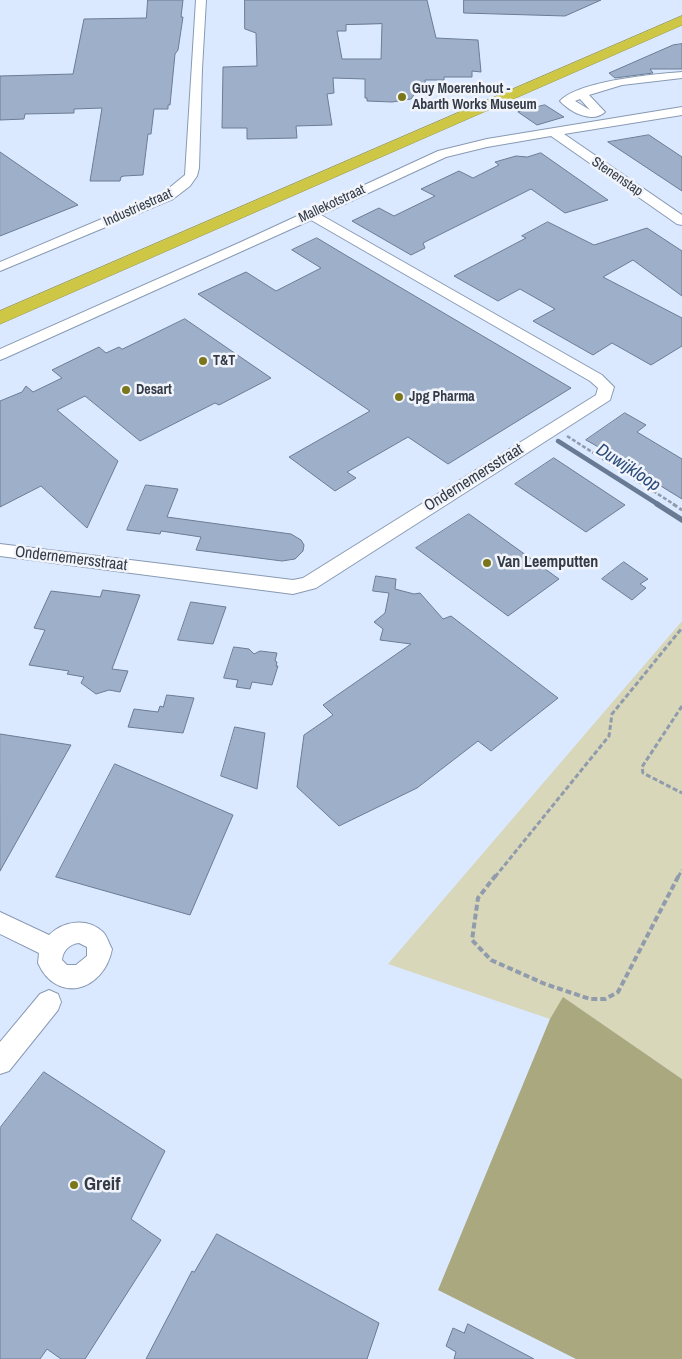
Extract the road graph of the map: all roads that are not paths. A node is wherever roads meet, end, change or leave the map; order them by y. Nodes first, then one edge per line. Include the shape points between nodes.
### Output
1 (201, 0) edge
2 (682, 7) edge
3 (682, 20) edge
4 (682, 75) edge
5 (581, 94) dead end
6 (682, 111) edge
7 (553, 132) junction
8 (310, 214) junction
9 (682, 221) edge
10 (0, 267) edge
11 (0, 300) edge
12 (0, 318) edge
13 (0, 355) edge
14 (0, 550) edge
15 (0, 923) edge
16 (52, 948) dead end
17 (49, 1002) dead end
18 (0, 1062) edge

1 - 10 street, Industriestraat via 191,176 168,196
2 - 11 highway
3 - 12 highway
4 - 5 street via 614,82
6 - 7 street, Mallekotstraat
7 - 8 street, Mallekotstraat via 487,142 442,154
7 - 9 street, Stenenstap
8 - 13 street, Mallekotstraat
8 - 14 street, Ondernemersstraat via 596,378 606,387 604,397 309,583 293,587
15 - 16 street
17 - 18 street

